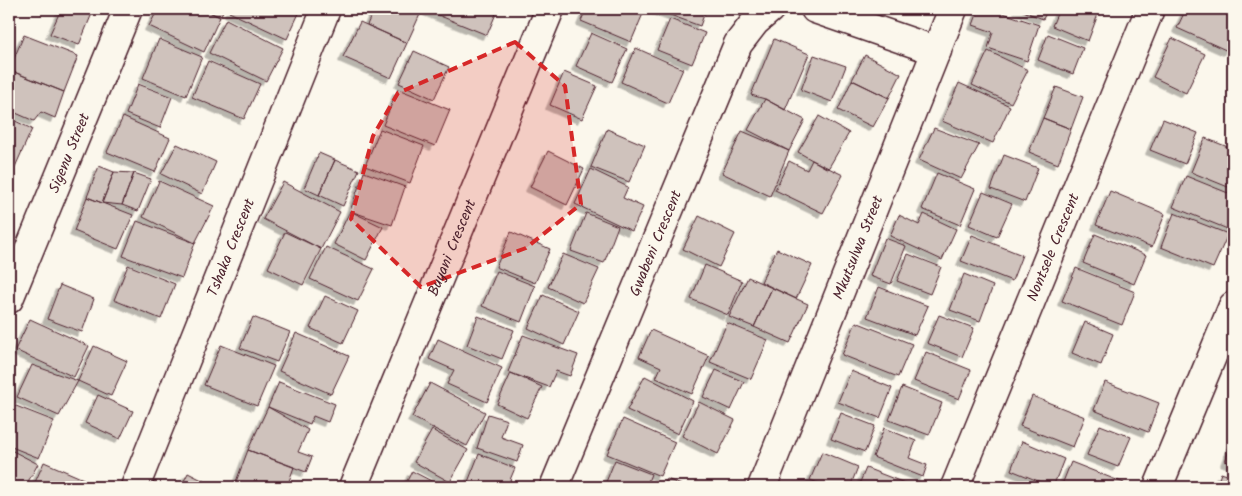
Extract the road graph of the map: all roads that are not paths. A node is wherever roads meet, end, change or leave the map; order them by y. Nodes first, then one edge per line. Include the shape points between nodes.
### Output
1 (128, 9) edge
2 (326, 9) edge
3 (550, 9) edge
4 (770, 9) edge
5 (815, 9) edge
6 (954, 9) edge
7 (1150, 9) edge
8 (937, 51) junction
9 (9, 299) edge
10 (1233, 306) edge
11 (135, 487) edge
12 (353, 487) edge
13 (554, 487) edge
14 (762, 487) edge
15 (955, 487) edge
16 (1158, 487) edge

1 - 9 street, Sigenu Street
2 - 11 street, Tshaka Crescent
3 - 12 street, Buyani Crescent
4 - 13 street, Gwabeni Crescent via 738,44
5 - 8 street
6 - 8 street, Mkutsulwa Street
7 - 15 street, Nontsele Crescent
8 - 14 street, Mkutsulwa Street
10 - 16 street

